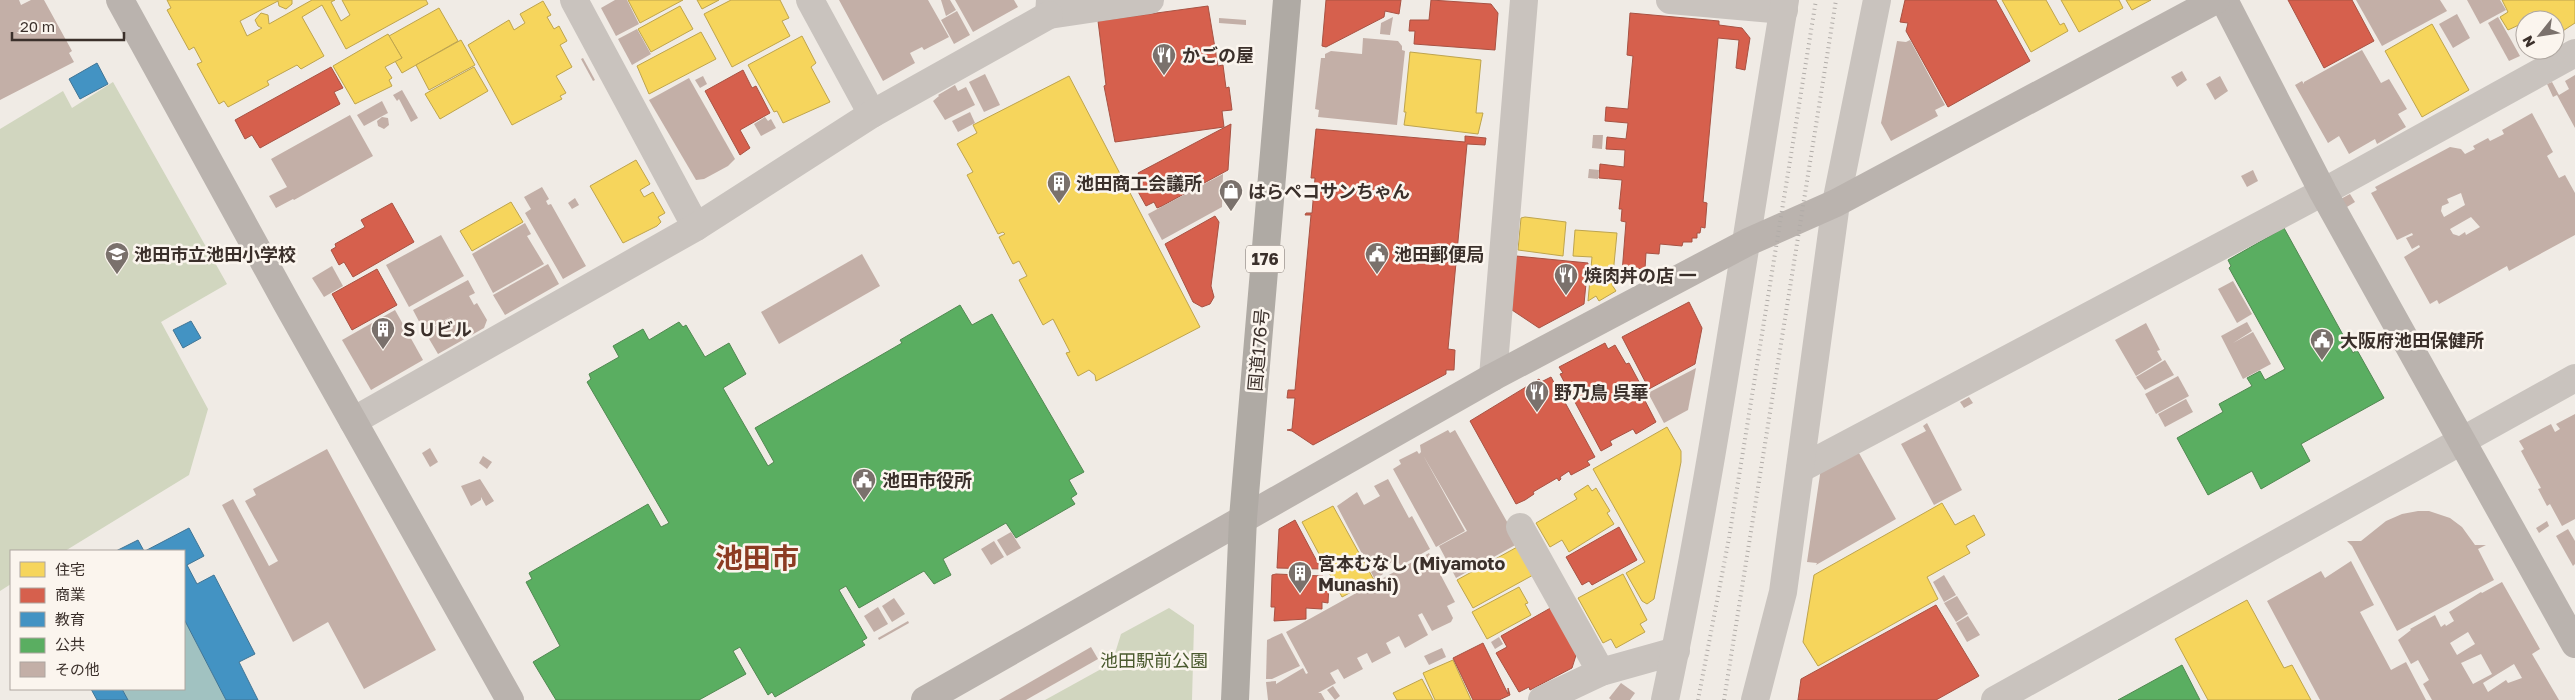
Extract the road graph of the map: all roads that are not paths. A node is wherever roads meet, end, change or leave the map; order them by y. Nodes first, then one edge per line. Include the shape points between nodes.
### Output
1 (120, 0) edge
2 (574, 0) edge
3 (810, 0) edge
4 (1150, 0) edge
5 (1287, 0) edge
6 (1524, 0) edge
7 (1670, 0) edge
8 (1876, 0) edge
9 (2216, 0) edge
10 (2224, 0) edge
11 (1784, 5) edge
12 (1050, 8) edge
13 (2575, 52) edge
14 (872, 114) junction
15 (2323, 192) junction
16 (1836, 203) junction
17 (696, 227) junction
18 (1748, 242) junction
19 (1493, 377) junction
20 (2575, 378) edge
21 (353, 421) junction
22 (2462, 440) junction
23 (1800, 469) junction
24 (1243, 518) junction
25 (1520, 527) dead end
26 (2575, 644) edge
27 (1676, 651) junction
28 (1601, 672) junction
29 (510, 700) edge
30 (925, 700) edge
31 (1235, 700) edge
32 (1542, 700) edge
33 (1665, 700) edge
34 (1755, 700) edge
35 (1995, 700) edge

1 - 21 street
2 - 17 street
3 - 14 street
4 - 12 street
5 - 24 highway, 国道176号 / 176
6 - 19 street
7 - 11 street
8 - 16 street
9 - 16 street
10 - 15 street
11 - 18 street
12 - 14 street
13 - 15 street
14 - 17 street
15 - 22 street
15 - 23 street
16 - 18 street
16 - 23 street
17 - 21 street
18 - 19 street
18 - 27 street
19 - 24 street
20 - 22 street
21 - 29 street
22 - 26 street
22 - 35 street
23 - 34 street via 1783,592
24 - 30 street
24 - 31 highway, 国道176号 / 176
25 - 28 street
27 - 28 street
27 - 33 street
28 - 32 street

